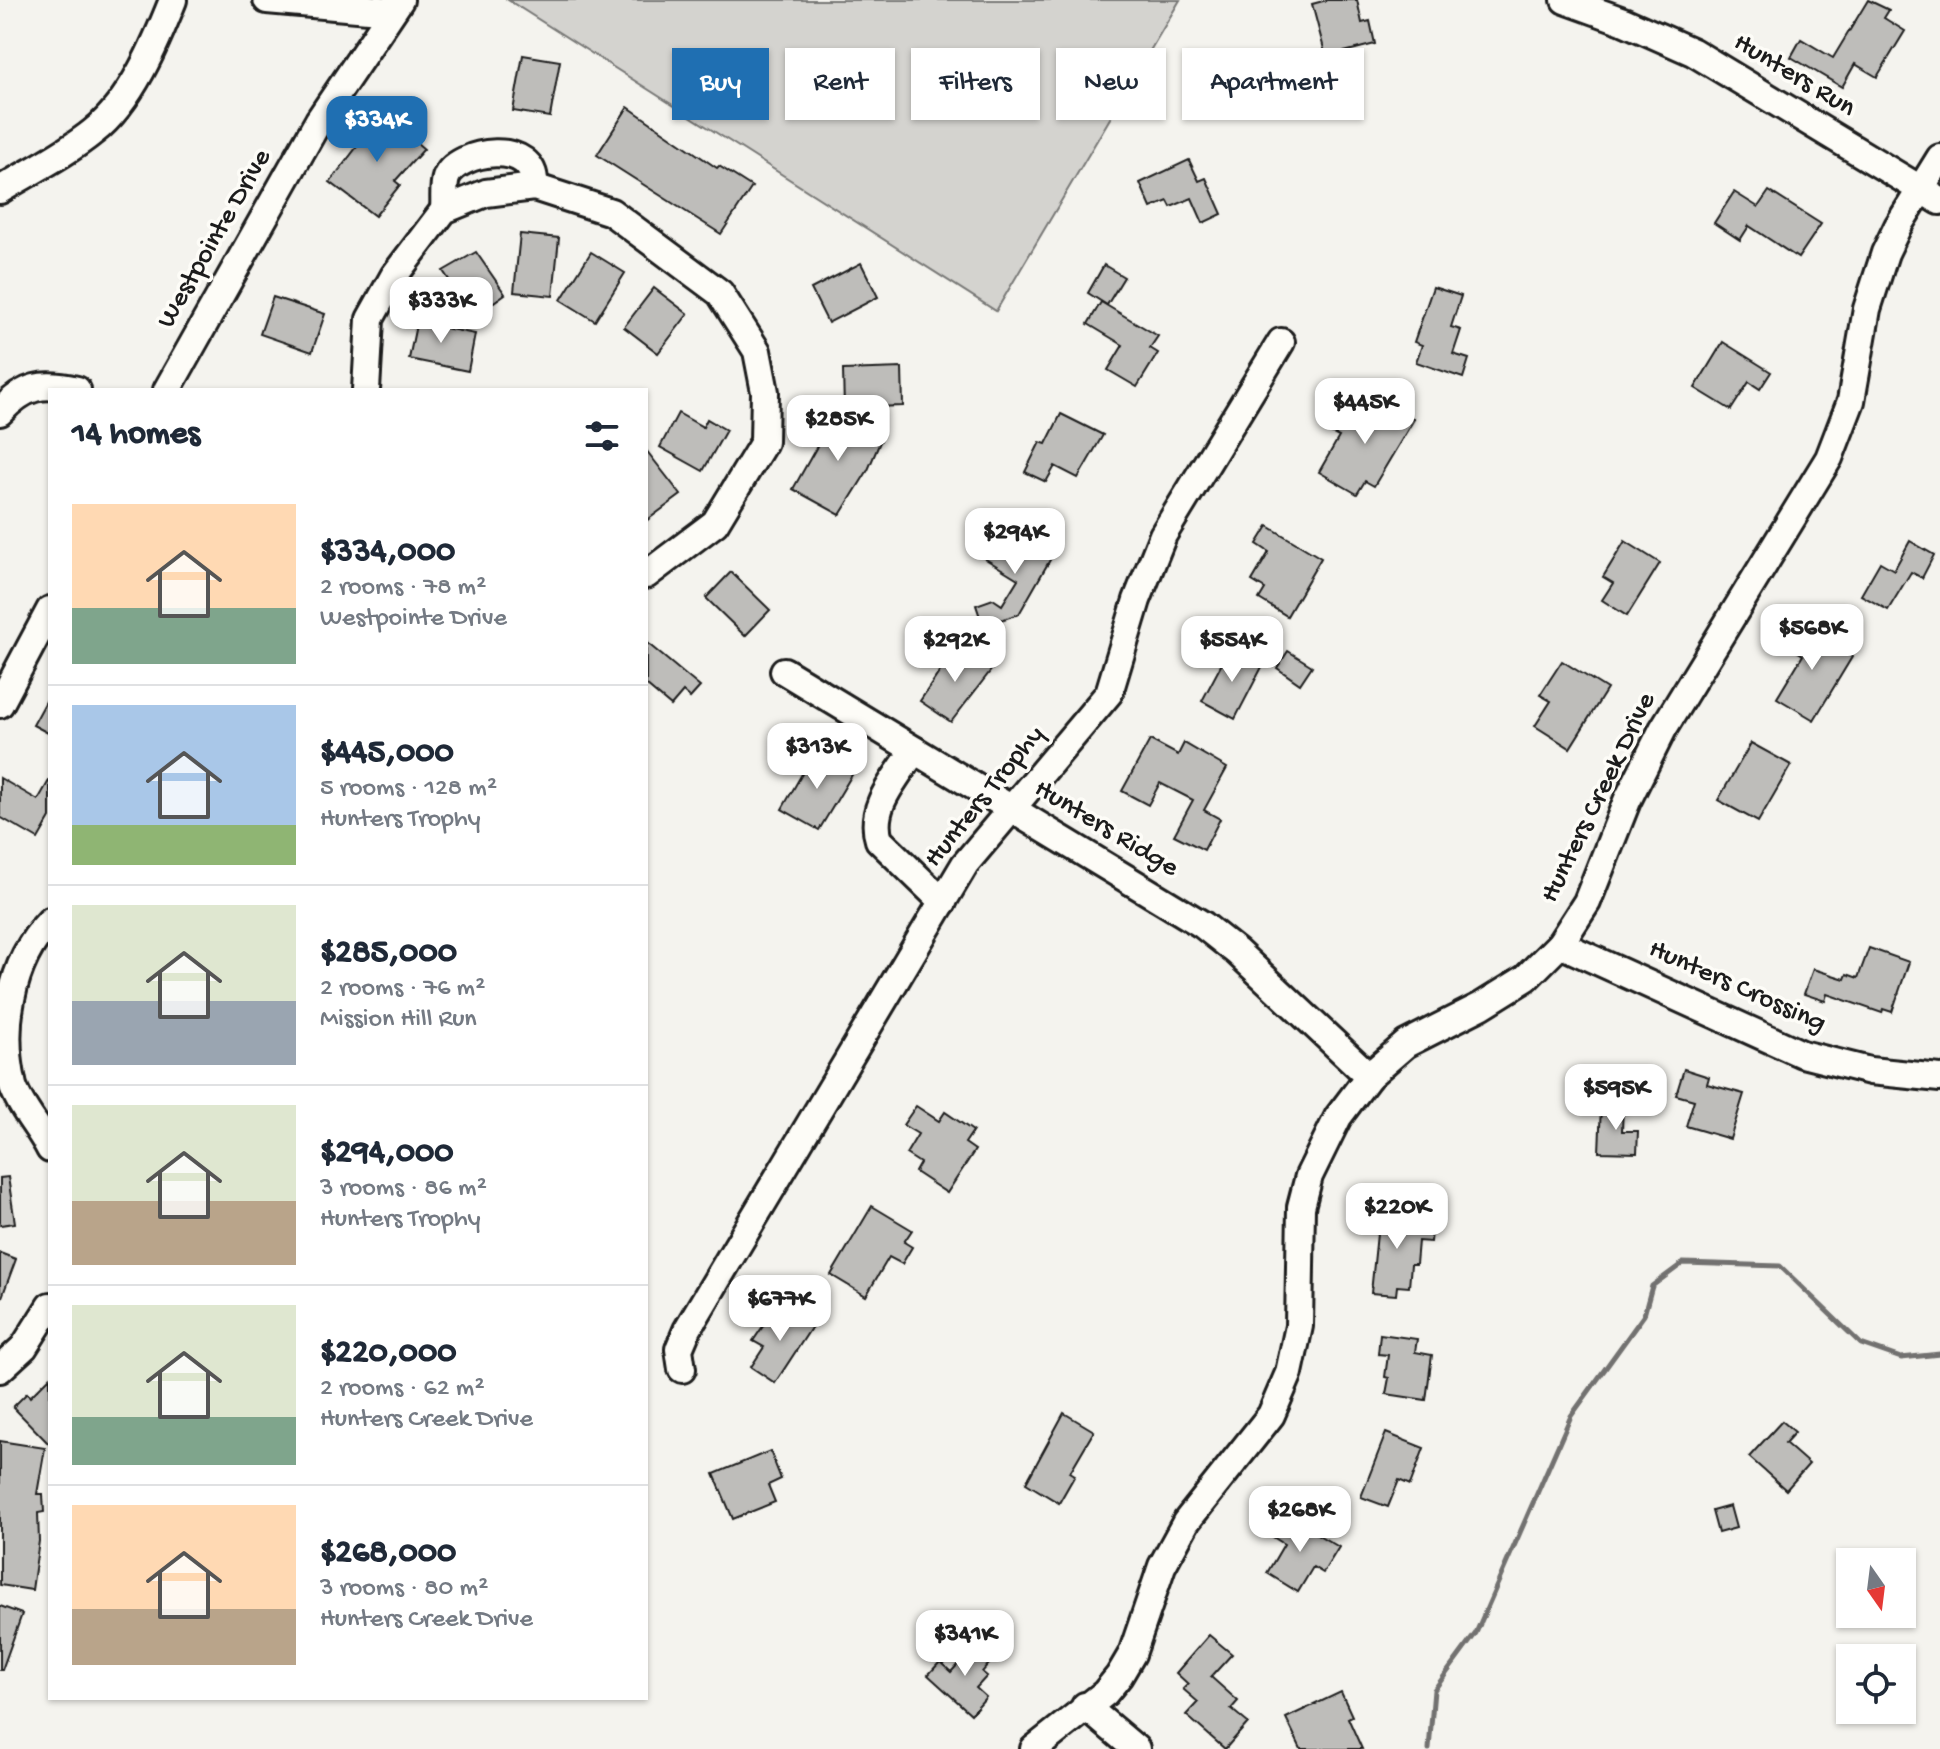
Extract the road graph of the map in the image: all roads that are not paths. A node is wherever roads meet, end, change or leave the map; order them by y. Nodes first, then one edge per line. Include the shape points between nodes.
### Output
1 (173, 0) edge
2 (267, 0) edge
3 (1565, 0) edge
4 (396, 5) edge
5 (1940, 158) edge
6 (534, 187) junction
7 (0, 190) edge
8 (1930, 195) edge
9 (444, 210) junction
10 (1281, 342) dead end
11 (69, 388) edge
12 (168, 388) edge
13 (366, 388) edge
14 (0, 412) edge
15 (648, 573) edge
16 (48, 614) edge
17 (784, 671) dead end
18 (0, 704) edge
19 (914, 750) junction
20 (1011, 809) junction
21 (943, 902) junction
22 (48, 924) edge
23 (1560, 944) junction
24 (1369, 1076) junction
25 (1940, 1078) edge
26 (48, 1146) edge
27 (48, 1309) edge
28 (0, 1369) edge
29 (682, 1369) dead end
30 (1085, 1706) junction
31 (1034, 1749) edge
32 (1136, 1749) edge

1 - 7 street via 129,90 96,131
2 - 4 street
3 - 8 street, Hunters Run via 1693,52
4 - 12 street, Westpointe Drive via 319,120
5 - 8 street, Hunters Creek Drive
6 - 9 street via 486,193
6 - 9 street via 535,172 522,158 476,156 446,177
6 - 15 street via 611,212 720,293 757,351 765,392 764,442 715,523
8 - 23 street, Hunters Creek Drive via 1898,226 1875,280 1851,401 1829,458 1663,729 1627,801 1587,902
9 - 13 street via 394,276 370,319
10 - 20 street, Hunters Trophy via 1163,535 1141,586 1109,693
11 - 14 street via 38,386
16 - 18 street
17 - 19 street, Hunters Ridge
19 - 20 street, Hunters Ridge
19 - 21 street via 877,810 875,827 879,840
20 - 21 street, Hunters Trophy via 965,864
20 - 24 street, Hunters Ridge via 1220,937
21 - 29 street, Hunters Trophy via 687,1330 679,1349
22 - 26 street via 22,958 4,1024 12,1085
23 - 24 street, Hunters Creek Drive via 1507,992 1406,1044
23 - 25 street, Hunters Crossing via 1802,1054 1870,1071
24 - 30 street, Hunters Creek Drive via 1338,1117 1309,1176 1299,1234 1299,1326 1281,1394 1256,1437 1186,1522 1162,1566 1132,1654 1119,1676
27 - 28 street via 24,1347
30 - 31 street, Hunters Creek Drive
30 - 32 street

